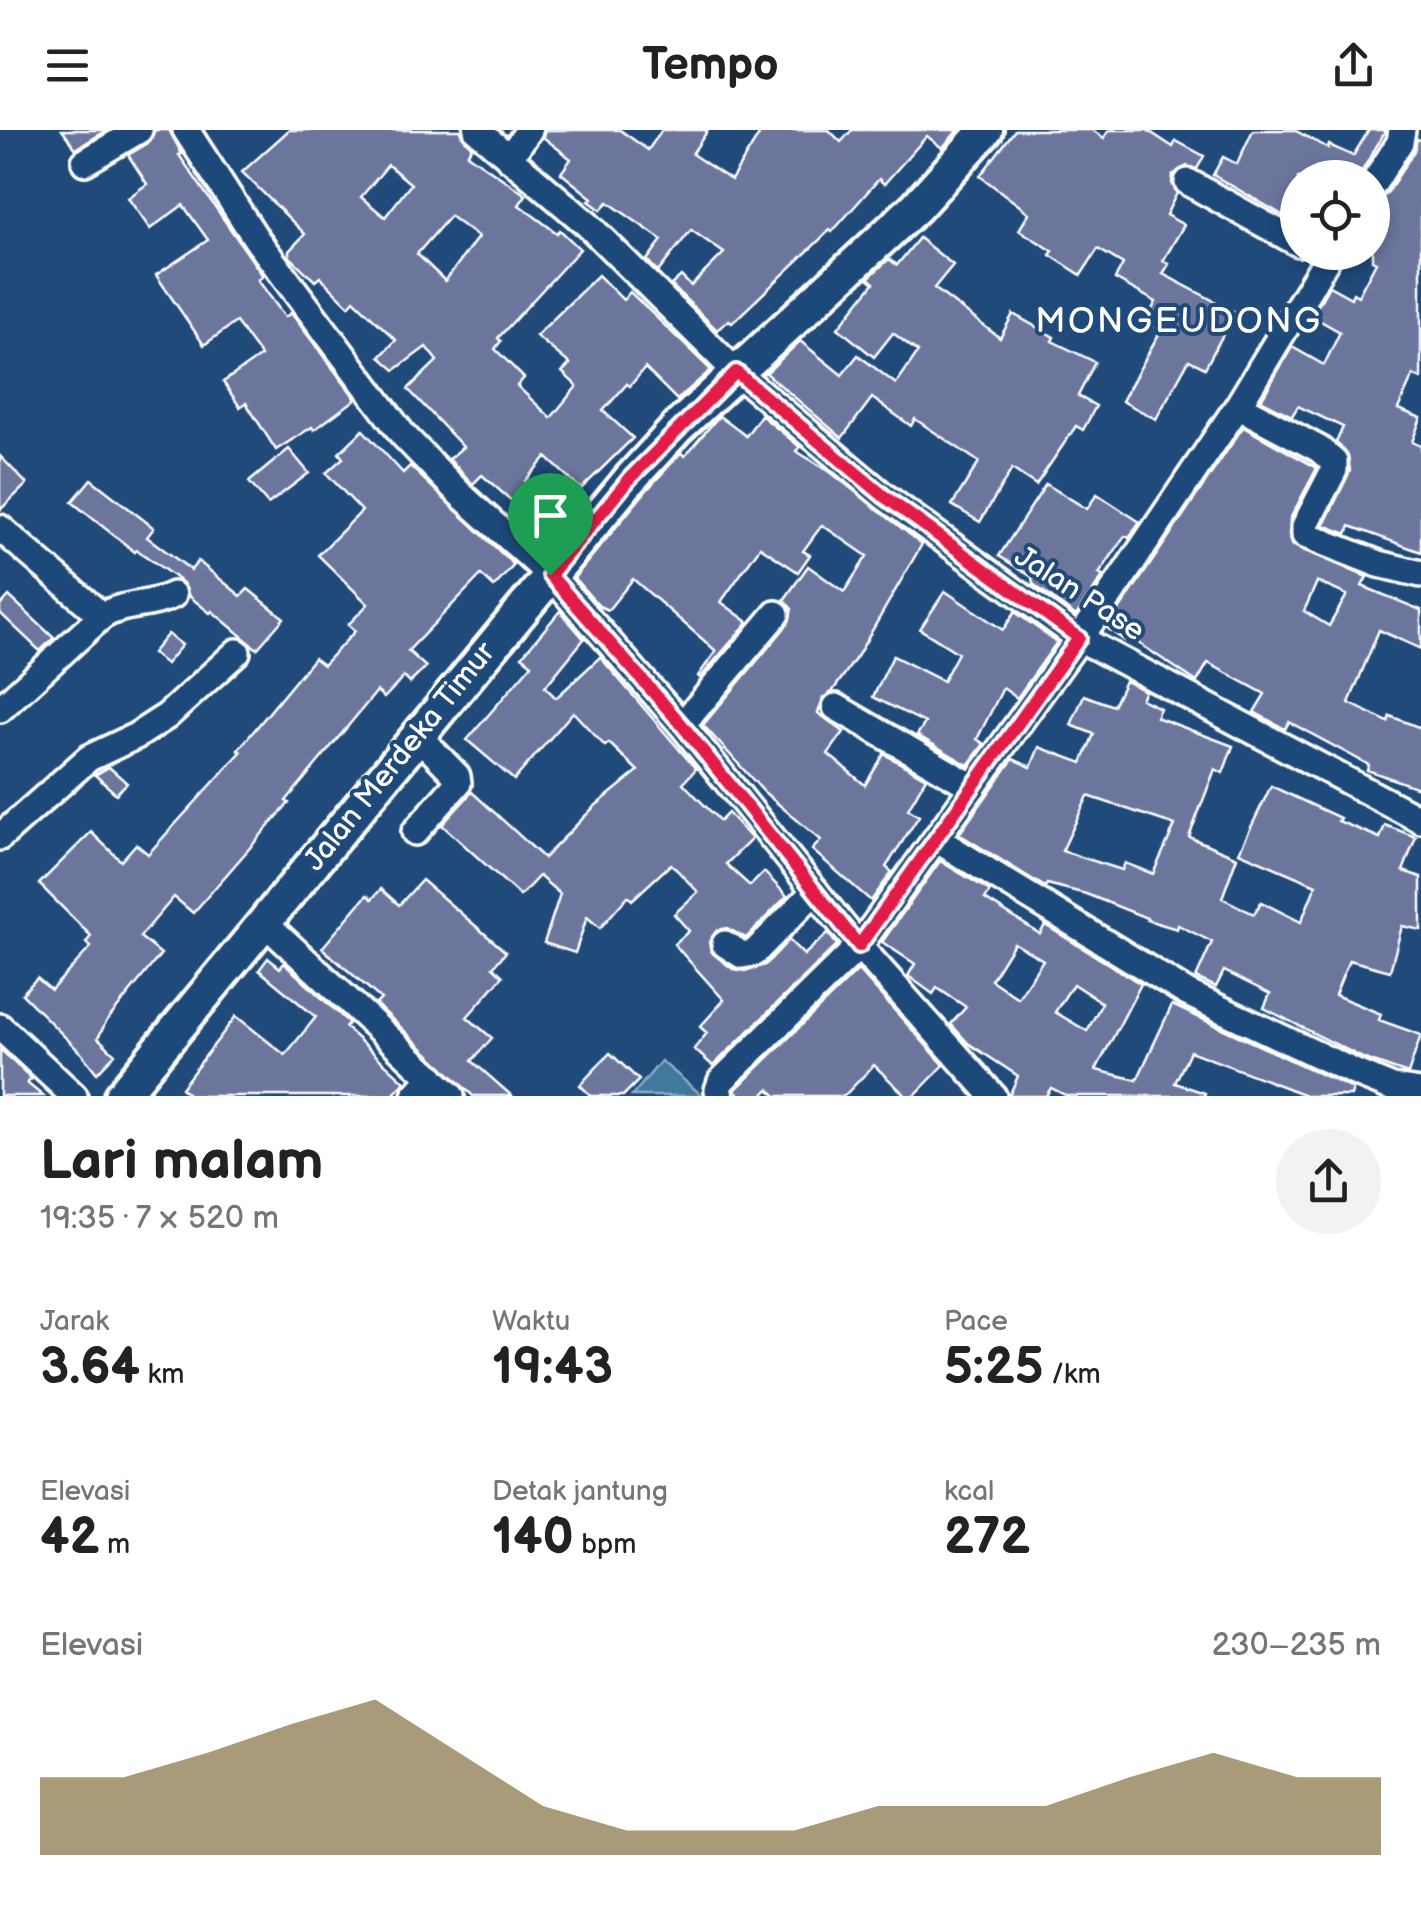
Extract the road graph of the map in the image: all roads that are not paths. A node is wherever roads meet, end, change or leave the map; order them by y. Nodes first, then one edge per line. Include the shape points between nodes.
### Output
1 (139, 130) edge
2 (186, 130) edge
3 (476, 130) edge
4 (529, 130) edge
5 (1408, 134) edge
6 (971, 135) edge
7 (509, 158) junction
8 (1389, 160) edge
9 (85, 162) dead end
10 (1188, 182) dead end
11 (1280, 233) edge
12 (1316, 270) edge
13 (736, 372) junction
14 (1238, 406) junction
15 (0, 528) edge
16 (1421, 574) edge
17 (550, 575) junction
18 (174, 595) dead end
19 (776, 614) dead end
20 (102, 616) junction
21 (1079, 638) junction
22 (237, 652) dead end
23 (836, 707) dead end
24 (0, 709) edge
25 (682, 725) junction
26 (416, 734) junction
27 (973, 787) junction
28 (1421, 820) edge
29 (415, 832) dead end
30 (0, 836) edge
31 (936, 839) junction
32 (816, 891) junction
33 (264, 922) junction
34 (725, 944) dead end
35 (859, 946) junction
36 (0, 1027) edge
37 (424, 1086) edge
38 (1421, 1092) edge
39 (74, 1096) edge
40 (121, 1096) edge
41 (451, 1096) edge
42 (720, 1096) edge
43 (993, 1096) edge

1 - 9 street
2 - 17 street via 257,240 403,435
3 - 7 street, Jalan Pase
4 - 7 street
5 - 8 street
6 - 13 main road, Jalan Merdeka Timur via 916,207
7 - 13 street, Jalan Pase via 587,224
10 - 11 street
12 - 14 street
13 - 17 main road, Jalan Merdeka Timur via 630,478
13 - 21 street, Jalan Pase via 885,497
14 - 16 street via 1334,462 1305,535
14 - 21 street
15 - 20 street
17 - 25 street
17 - 26 main road, Jalan Merdeka Timur
18 - 20 street
19 - 25 street
20 - 24 street
21 - 27 street
21 - 28 street, Jalan Pase
22 - 30 street via 167,716 90,758
23 - 27 street
25 - 32 street
26 - 29 street via 458,782
26 - 33 main road, Jalan Merdeka Timur
27 - 31 street
31 - 35 street
31 - 38 street via 1187,993 1356,1073
32 - 34 street via 754,953 742,955
32 - 35 street
33 - 37 street
33 - 40 main road, Jalan Merdeka Timur
35 - 42 street via 721,1082
35 - 43 street
36 - 39 street
37 - 41 street

